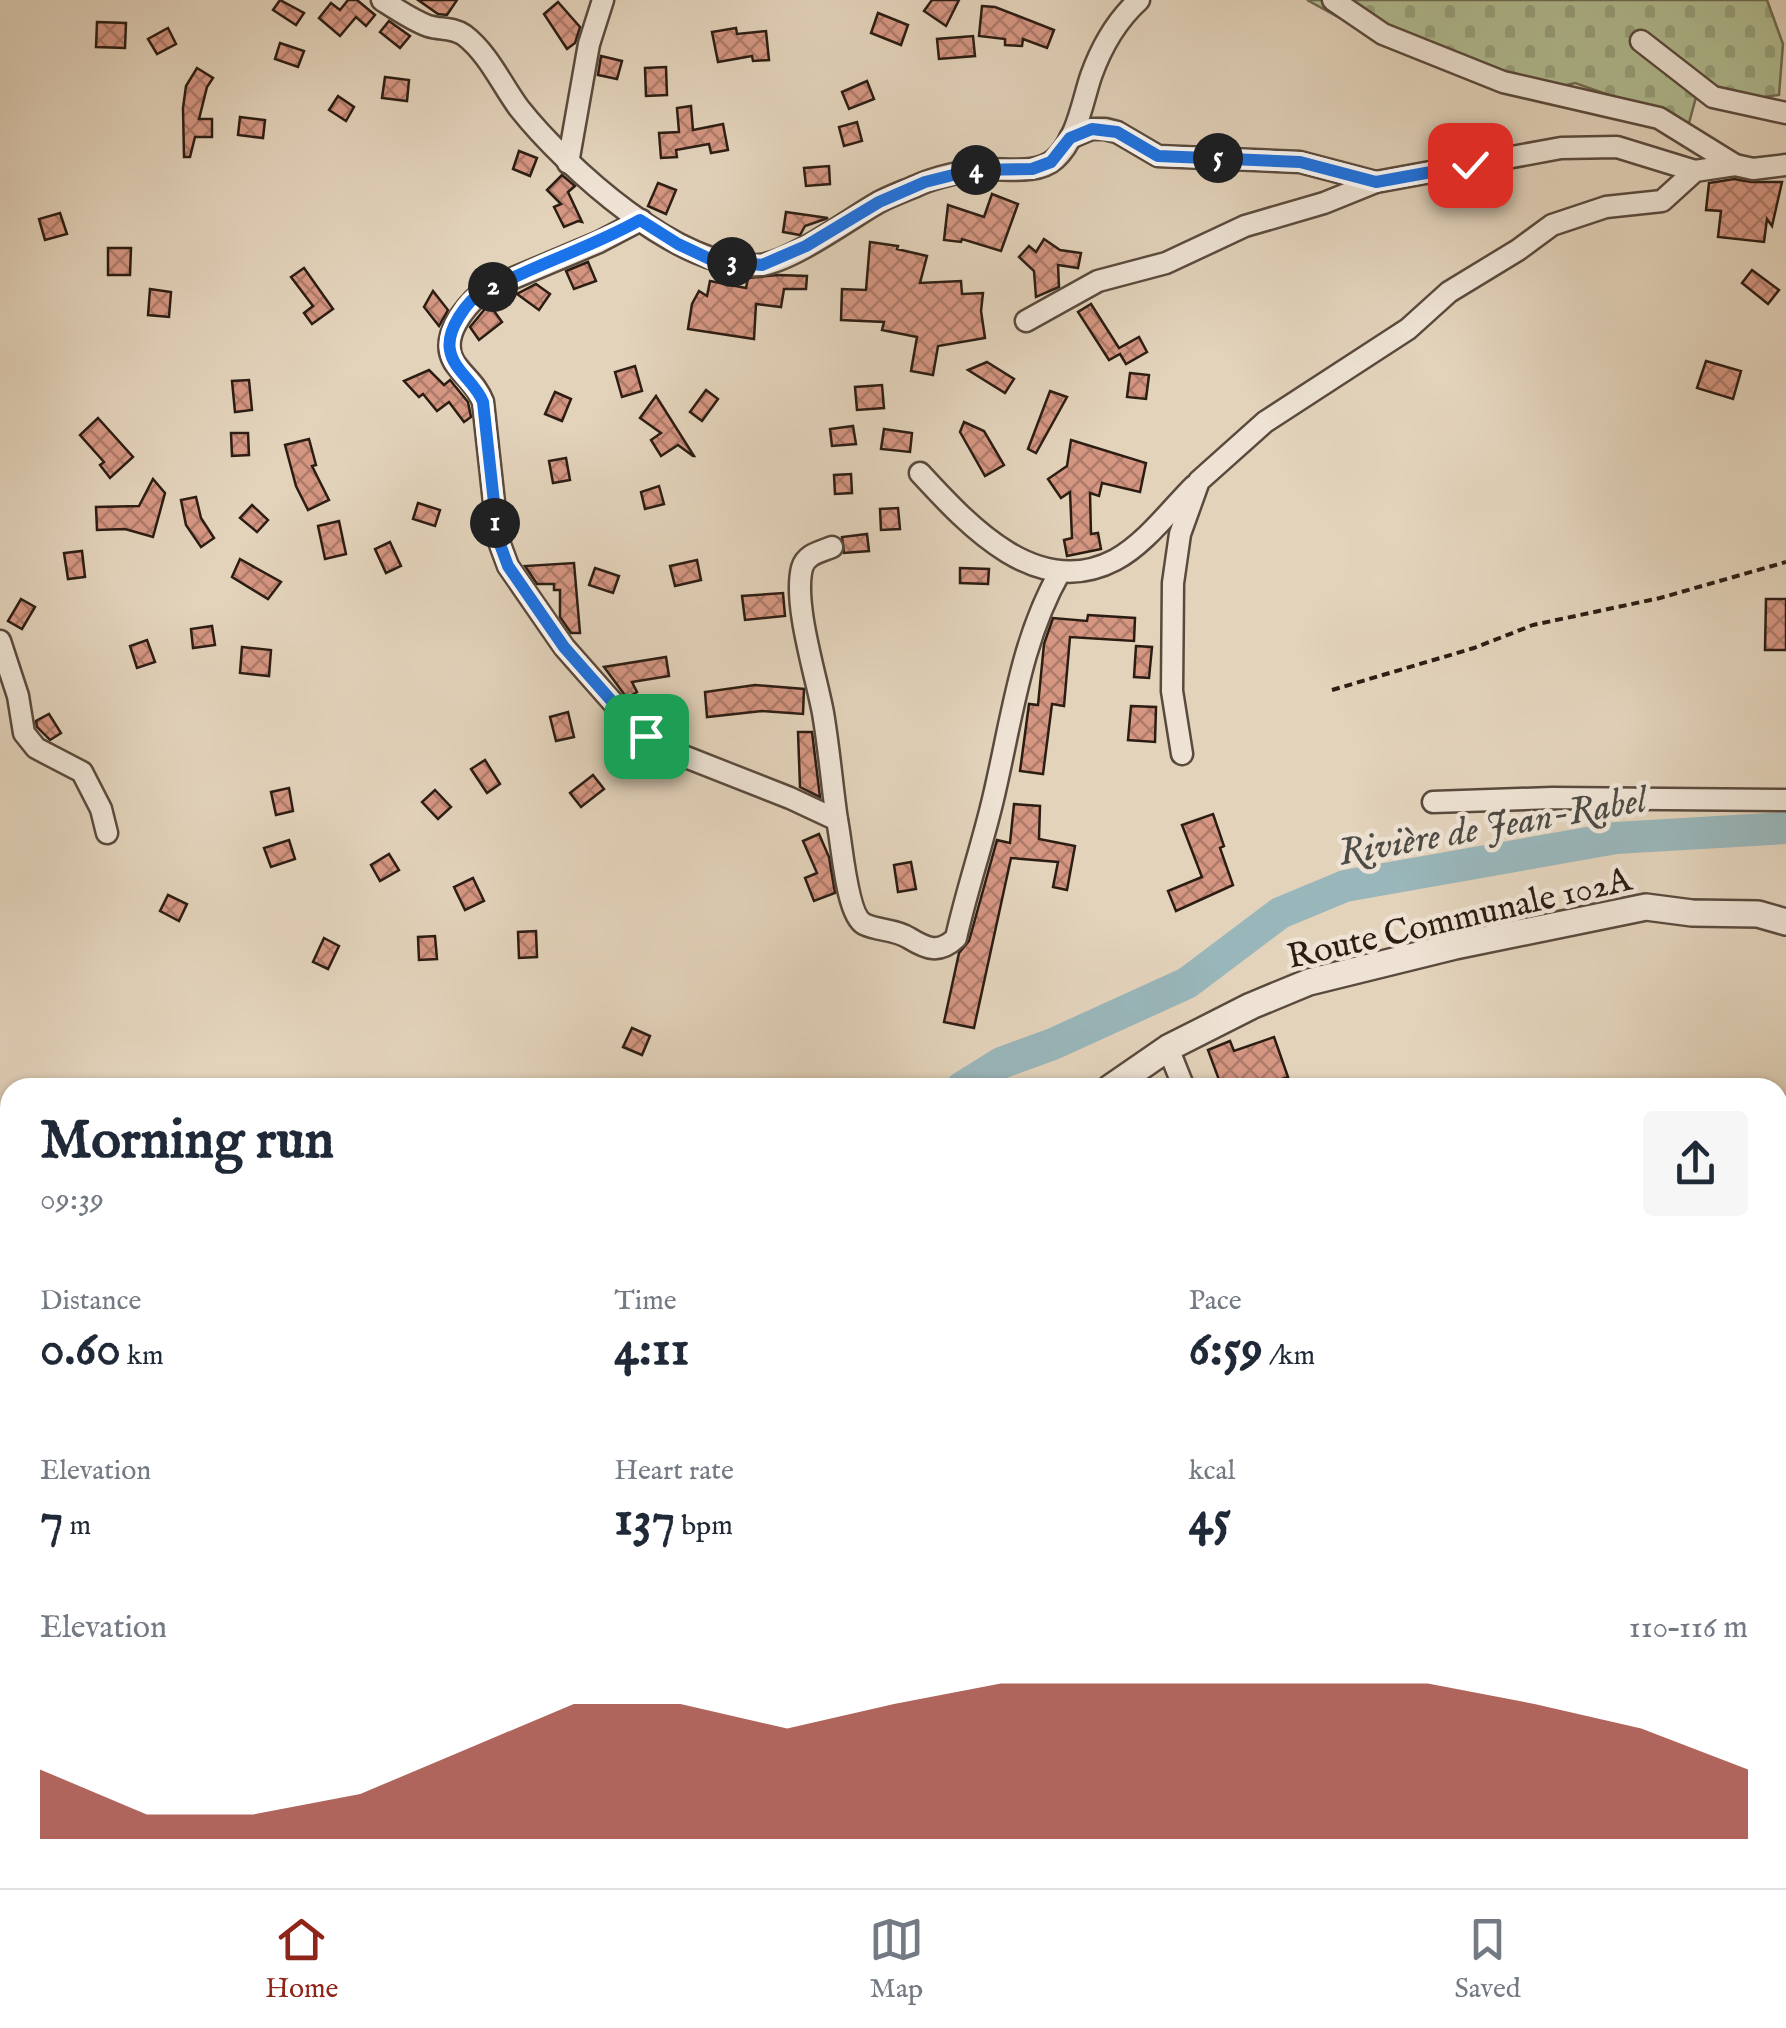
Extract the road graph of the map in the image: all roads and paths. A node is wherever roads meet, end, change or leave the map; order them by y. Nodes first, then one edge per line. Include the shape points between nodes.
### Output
1 (382, 0) edge
2 (603, 0) edge
3 (1139, 0) edge
4 (1333, 0) edge
5 (1641, 41) dead end
6 (1786, 113) edge
7 (1070, 138) junction
8 (568, 162) junction
9 (1786, 165) edge
10 (1735, 166) junction
11 (1695, 170) junction
12 (1376, 182) junction
13 (640, 220) junction
14 (1026, 321) dead end
15 (920, 473) dead end
16 (1200, 481) junction
17 (832, 548) dead end
18 (1786, 562) edge
19 (1060, 572) junction
20 (0, 642) edge
21 (1332, 690) dead end
22 (1182, 754) dead end
23 (1786, 800) edge
24 (1433, 802) dead end
25 (837, 820) junction
26 (107, 833) dead end
27 (1786, 922) edge
28 (1168, 1048) junction
29 (1124, 1078) edge
30 (1180, 1078) edge

1 - 8 street via 430,27 466,36
2 - 8 street
3 - 7 street via 1092,71
4 - 10 street via 1383,34 1503,82 1660,118
5 - 6 street via 1713,96
7 - 12 street via 1105,129 1158,156 1300,162
7 - 13 street via 1051,162 925,182 762,265 712,260
8 - 13 street
9 - 10 street
10 - 11 street
11 - 12 street via 1617,147 1561,148
11 - 16 street via 1662,201 1606,207 1552,225 1264,422
12 - 14 street via 1245,226 1166,263 1098,281
13 - 25 street via 483,291 450,339 454,362 483,402 498,539 508,566 564,647 646,736
15 - 19 street via 986,540
16 - 19 street via 1118,558
16 - 22 street via 1180,534 1173,584 1172,691
17 - 25 street via 810,556 801,574
18 - 21 path via 1533,625
19 - 25 street via 1030,636 956,938 934,950 864,924 856,916
20 - 26 street via 24,733 36,748 82,772
23 - 24 street
27 - 28 street, Route Communale 102A via 1646,907 1598,915 1308,982
28 - 29 street, Route Communale 102A
28 - 30 street

